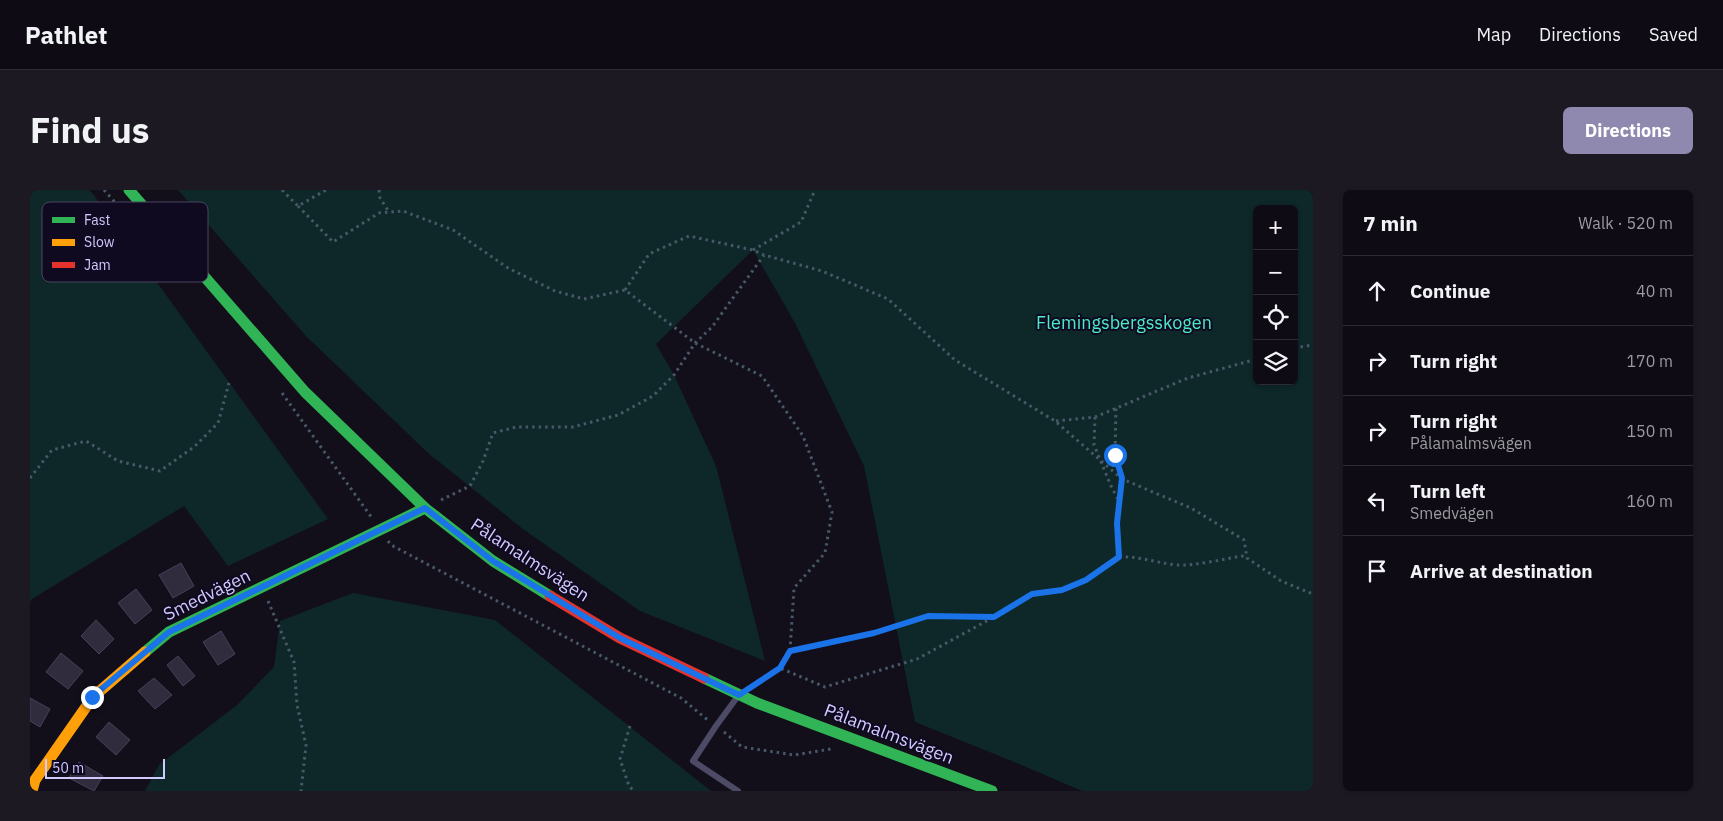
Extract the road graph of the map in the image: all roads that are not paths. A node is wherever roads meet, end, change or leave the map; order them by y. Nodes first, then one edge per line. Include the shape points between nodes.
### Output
1 (129, 190) edge
2 (139, 202) edge
3 (208, 281) edge
4 (425, 508) junction
5 (739, 695) junction
6 (32, 791) edge
7 (738, 791) edge
8 (992, 791) edge

1 - 2 street, Pålamalmsvägen
3 - 4 street, Pålamalmsvägen via 305,392
4 - 5 street, Pålamalmsvägen via 493,561 620,638
4 - 6 street, Smedvägen via 169,632 92,697 35,780
5 - 7 lane via 693,761
5 - 8 street, Pålamalmsvägen

